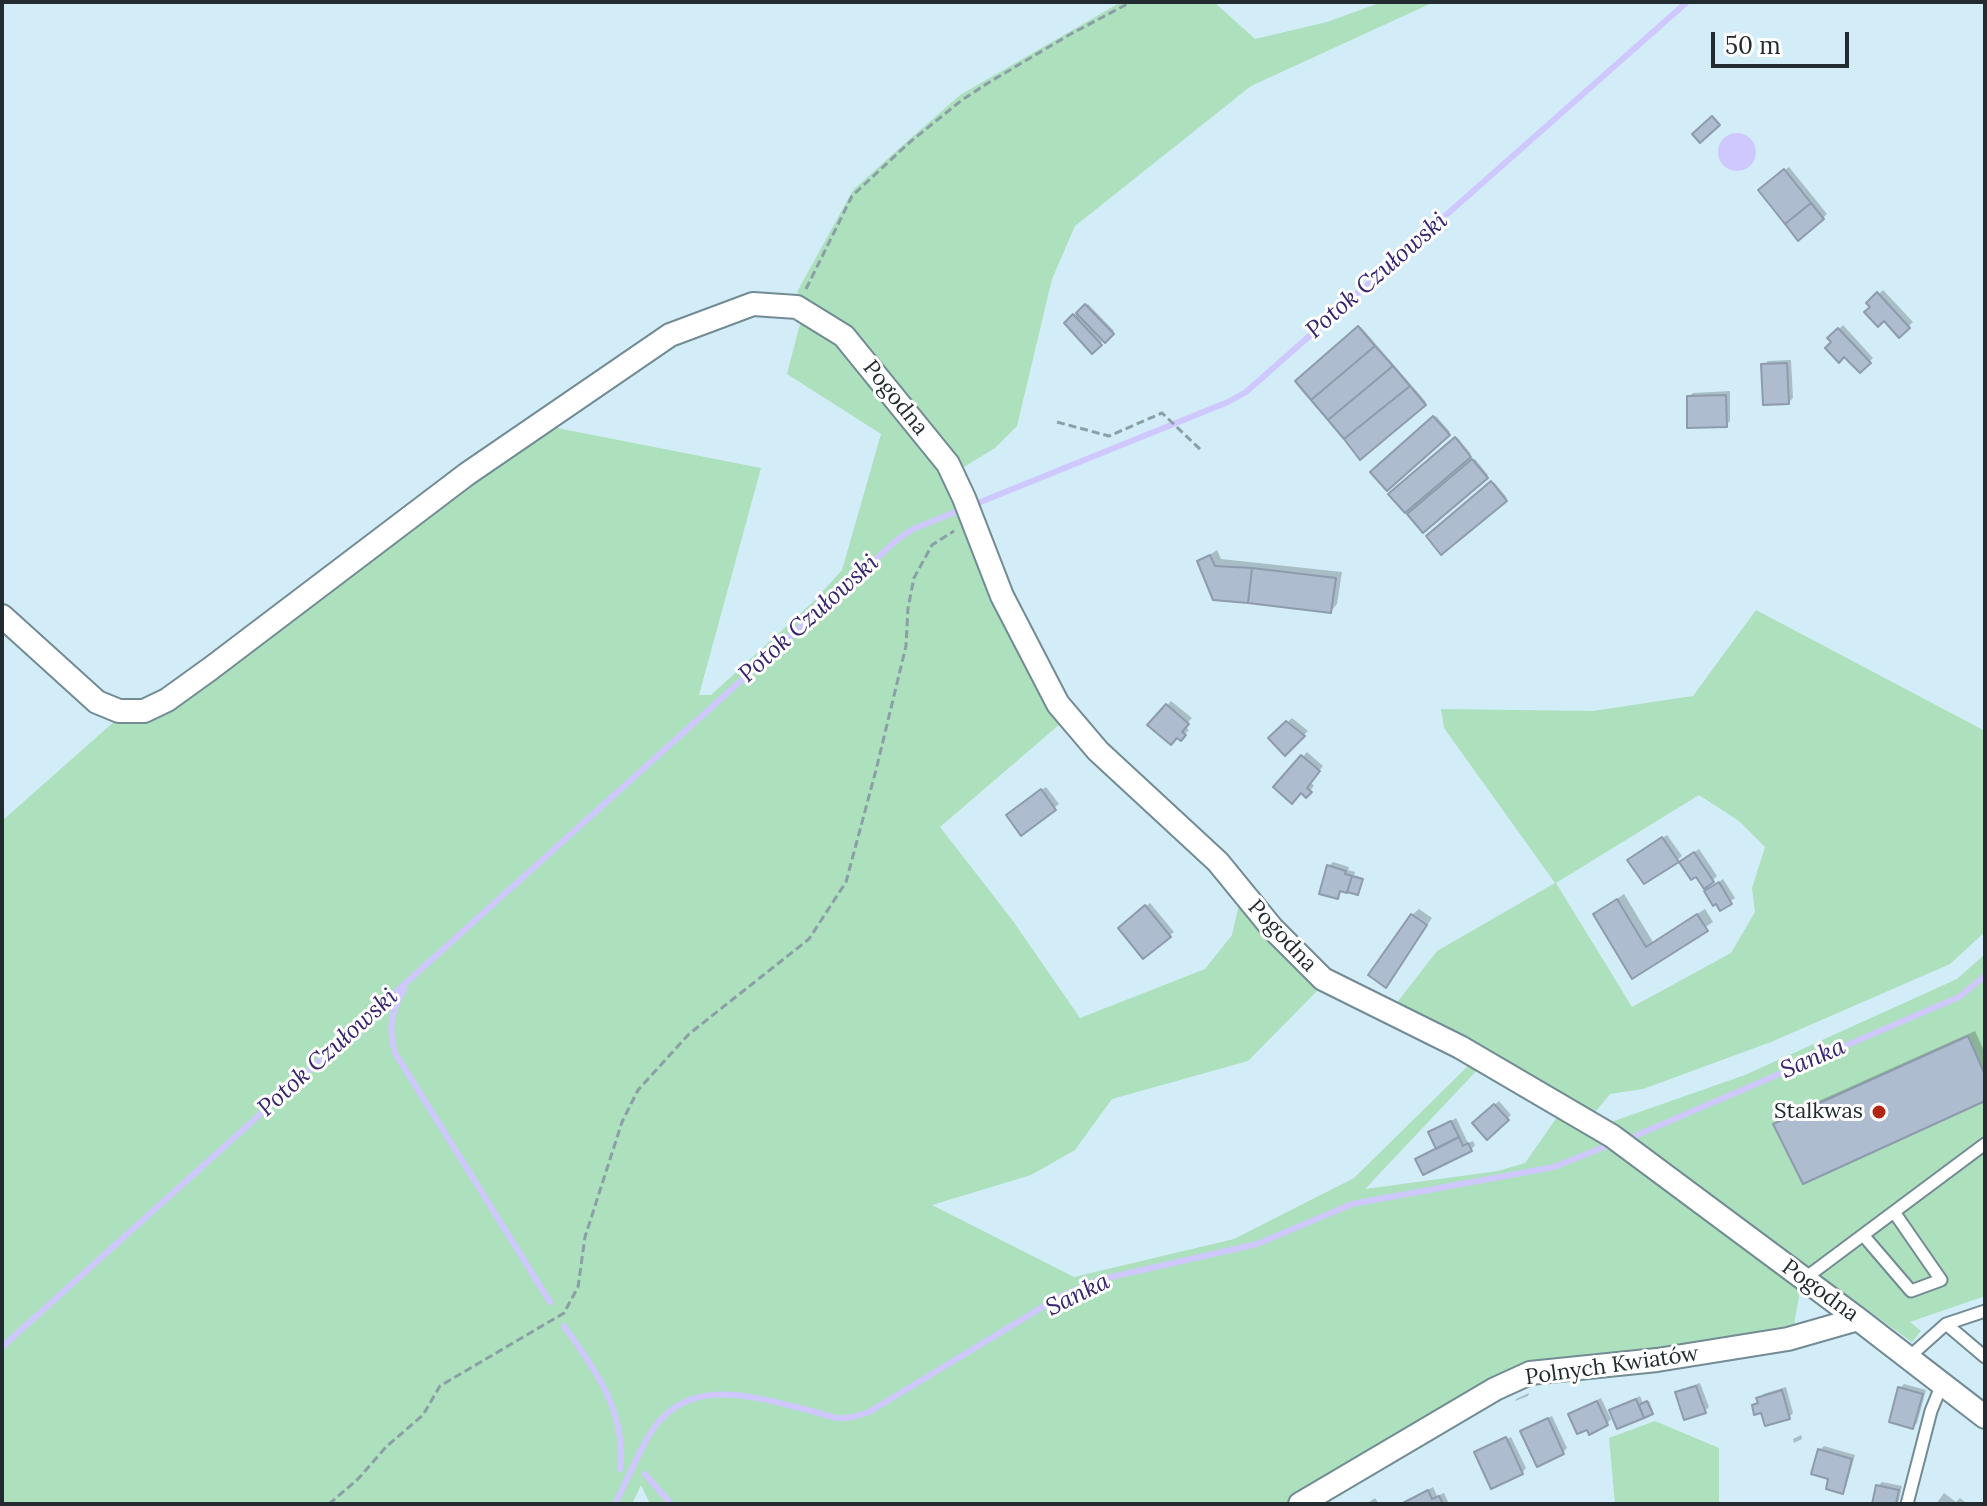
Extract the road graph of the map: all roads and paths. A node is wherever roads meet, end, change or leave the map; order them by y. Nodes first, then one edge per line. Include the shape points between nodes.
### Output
1 (1131, 2) edge
2 (797, 307) junction
3 (1057, 422) dead end
4 (1202, 451) dead end
5 (973, 520) junction
6 (2, 616) edge
7 (1985, 1144) edge
8 (1894, 1212) junction
9 (1863, 1235) junction
10 (1804, 1279) junction
11 (1985, 1311) edge
12 (1858, 1319) junction
13 (1946, 1324) junction
14 (1985, 1357) edge
15 (1908, 1358) junction
16 (1942, 1384) junction
17 (1985, 1417) edge
18 (329, 1504) edge
19 (1300, 1504) edge
20 (1907, 1504) edge

1 - 2 path via 988,83 910,142 852,196
2 - 5 street, Pogodna via 844,336 948,464
2 - 6 street via 753,304 670,335 467,474 210,669 144,711 119,711 97,702
3 - 4 path via 1109,436 1162,413
5 - 10 street, Pogodna via 1002,596 1058,704 1098,751 1218,862 1323,979 1460,1047 1612,1136
5 - 18 path via 932,545 914,578 906,646 846,882 809,939 689,1034 638,1090 622,1122 585,1237 578,1287 564,1313 440,1386 423,1415
7 - 8 lane
8 - 9 lane
8 - 9 lane via 1941,1280 1911,1291
9 - 10 lane
10 - 12 street, Pogodna
11 - 13 lane
12 - 15 street, Pogodna
12 - 19 street, Polnych Kwiatów via 1788,1339 1530,1373
13 - 14 lane
13 - 15 lane
15 - 16 street, Pogodna
16 - 17 street, Pogodna
16 - 20 lane

